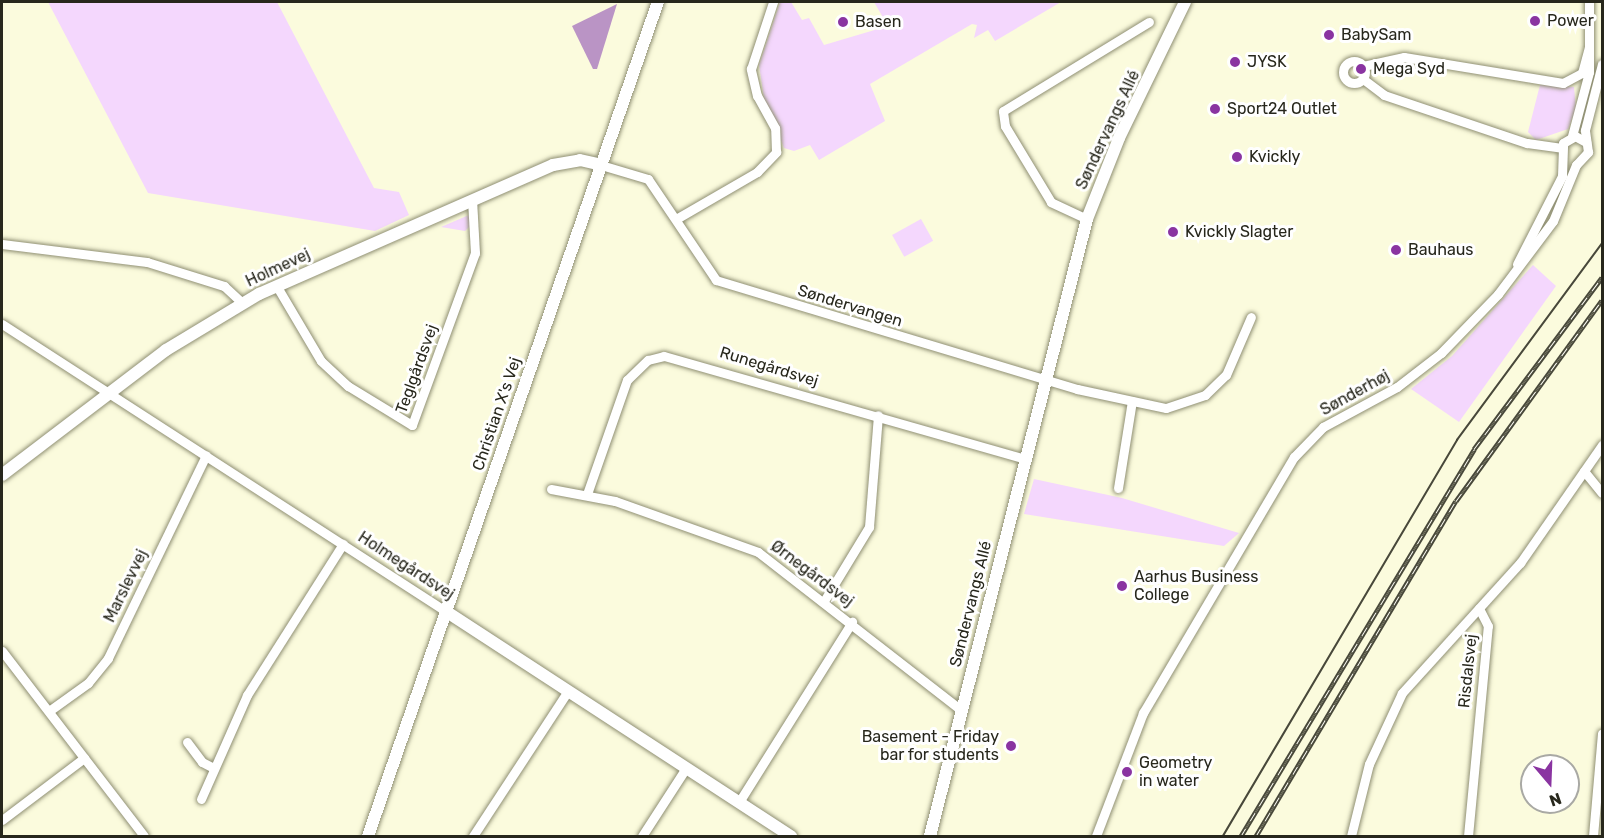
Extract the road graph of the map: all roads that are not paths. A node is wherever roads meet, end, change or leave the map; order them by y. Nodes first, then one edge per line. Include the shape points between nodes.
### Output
1 (658, 2) edge
2 (773, 2) edge
3 (1185, 2) edge
4 (1589, 2) edge
5 (1149, 22) dead end
6 (1589, 47) junction
7 (1602, 64) edge
8 (1364, 66) junction
9 (1363, 79) junction
10 (1572, 136) junction
11 (1586, 141) junction
12 (1563, 152) junction
13 (1581, 160) junction
14 (601, 165) junction
15 (472, 200) junction
16 (676, 219) junction
17 (1087, 219) junction
18 (2, 244) edge
19 (1512, 274) junction
20 (276, 285) junction
21 (242, 303) junction
22 (1251, 317) dead end
23 (2, 324) edge
24 (1046, 381) junction
25 (108, 394) junction
26 (1132, 401) junction
27 (878, 416) junction
28 (1602, 446) edge
29 (206, 455) junction
30 (1024, 459) junction
31 (1584, 471) junction
32 (2, 475) edge
33 (1118, 488) dead end
34 (551, 489) dead end
35 (1602, 493) edge
36 (587, 494) junction
37 (343, 544) junction
38 (824, 601) junction
39 (1479, 608) junction
40 (447, 612) junction
41 (852, 622) junction
42 (2, 651) edge
43 (568, 691) junction
44 (961, 710) junction
45 (49, 711) junction
46 (1602, 732) edge
47 (187, 742) dead end
48 (84, 758) junction
49 (214, 768) junction
50 (686, 768) junction
51 (201, 799) dead end
52 (739, 802) junction
53 (2, 820) edge
54 (144, 837) edge
55 (368, 837) edge
56 (473, 837) edge
57 (642, 837) edge
58 (791, 837) edge
59 (930, 837) edge
60 (1096, 837) edge
61 (1351, 837) edge
62 (1468, 837) edge
63 (1593, 837) edge

1 - 14 street, Christian X's Vej
2 - 16 street via 751,69 757,96 775,128 776,152 757,172
3 - 17 street, Søndervangs Allé
4 - 6 street
5 - 17 street via 1003,111 1005,126 1051,202
6 - 8 street via 1582,73 1563,83 1404,57
6 - 10 street via 1586,92
7 - 11 street, Sønderhøj
8 - 9 street
8 - 9 street via 1351,61 1343,70 1347,81
9 - 12 street via 1379,92 1417,106
10 - 11 street
10 - 12 street
11 - 13 street, Sønderhøj via 1587,152
12 - 13 street
12 - 19 street, Sønderhøj via 1562,176
13 - 19 street, Sønderhøj via 1559,211
14 - 15 street, Holmevej via 565,160
14 - 16 street, Søndervangen via 648,179
14 - 40 street, Christian X's Vej
15 - 20 street, Holmevej
15 - 20 street, Teglgårdsvej via 475,253 412,425 348,386 321,361
16 - 24 street, Søndervangen via 716,280
17 - 24 street, Søndervangs Allé
18 - 21 street via 147,262 224,286
19 - 60 street, Sønderhøj via 1434,359 1313,436 1294,457 1131,737
20 - 21 street, Holmevej
21 - 25 street, Holmevej
22 - 26 street via 1226,375 1205,395 1166,408
23 - 25 street, Holmegårdsvej
24 - 26 street
24 - 30 street, Søndervangs Allé
25 - 29 street, Holmegårdsvej
25 - 32 street, Holmevej
26 - 33 street
27 - 30 street, Runegårdsvej
27 - 36 street, Runegårdsvej via 679,356 648,360 627,380
27 - 38 street via 868,527
28 - 31 street
29 - 37 street, Holmegårdsvej
29 - 45 street, Marslevvej via 108,658 88,683
30 - 44 street, Søndervangs Allé
31 - 35 street
31 - 39 street via 1520,563
34 - 36 street, Ørnegårdsvej
36 - 38 street, Ørnegårdsvej via 758,552
37 - 40 street, Holmegårdsvej
37 - 49 street via 247,695
38 - 41 street, Ørnegårdsvej
39 - 61 street via 1419,672 1389,714 1369,764
39 - 62 street, Risdalsvej via 1488,626
40 - 43 street, Holmegårdsvej
40 - 55 street, Christian X's Vej
41 - 44 street, Ørnegårdsvej
41 - 52 street
42 - 45 street
43 - 50 street, Holmegårdsvej
43 - 56 street
44 - 59 street, Søndervangs Allé
45 - 48 street
46 - 63 street
47 - 49 street via 202,762
48 - 53 street
48 - 54 street
49 - 51 street
50 - 52 street, Holmegårdsvej
50 - 57 street
52 - 58 street, Holmegårdsvej

